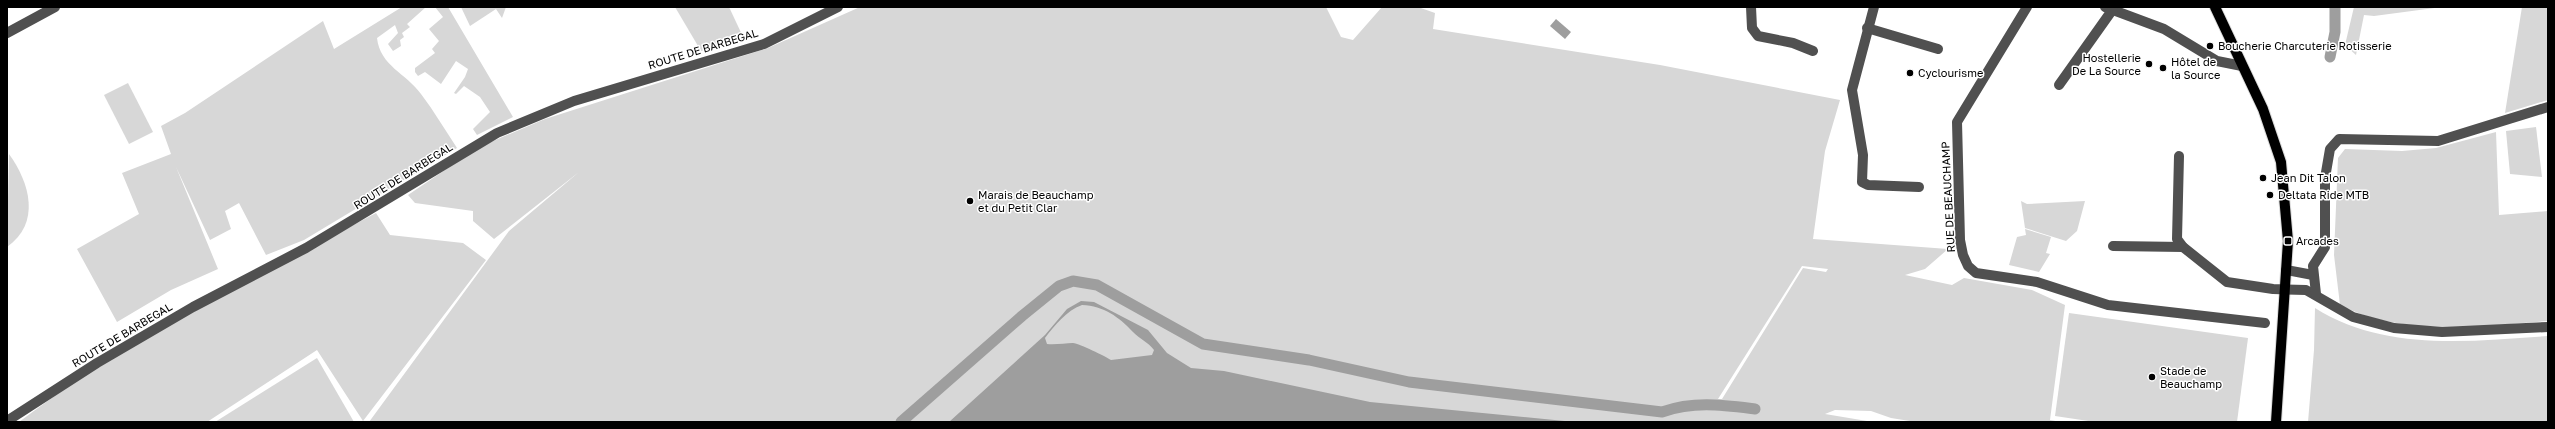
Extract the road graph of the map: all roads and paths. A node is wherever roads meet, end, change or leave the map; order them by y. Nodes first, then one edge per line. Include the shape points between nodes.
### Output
1 (55, 7) edge
2 (838, 7) edge
3 (1751, 7) edge
4 (1874, 7) edge
5 (2027, 7) edge
6 (2215, 7) edge
7 (2109, 8) edge
8 (1867, 28) junction
9 (7, 33) edge
10 (1938, 49) dead end
11 (1813, 51) dead end
12 (2242, 66) junction
13 (2059, 85) dead end
14 (2548, 107) edge
15 (2179, 156) dead end
16 (1919, 186) dead end
17 (2113, 246) dead end
18 (2183, 247) junction
19 (2286, 270) junction
20 (2313, 275) junction
21 (2290, 290) junction
22 (2316, 294) junction
23 (2266, 323) dead end
24 (2548, 327) edge
25 (7, 421) edge
26 (2276, 422) edge

1 - 9 street
2 - 25 street, ROUTE DE BARBEGAL via 764,44 574,101 497,133 334,232 193,306 97,363
3 - 11 street via 1752,28 1758,36 1793,43
4 - 8 street
5 - 23 street, RUE DE BEAUCHAMP via 1957,122 1960,240 1968,266 1976,273 2037,282 2108,305
6 - 12 main road
7 - 12 street via 2164,29 2217,61
7 - 13 street
8 - 10 street
8 - 16 street via 1852,90 1863,155 1862,182 1868,185
12 - 19 main road via 2272,130 2281,162 2287,230
14 - 20 street via 2499,118 2438,141 2339,139 2330,149 2325,178 2325,247 2313,266
15 - 18 street via 2177,239
17 - 18 street
18 - 21 street via 2227,282
19 - 20 street
19 - 21 main road
20 - 22 street
21 - 22 street via 2306,290
21 - 26 main road
22 - 24 street via 2353,317 2394,328 2442,332

